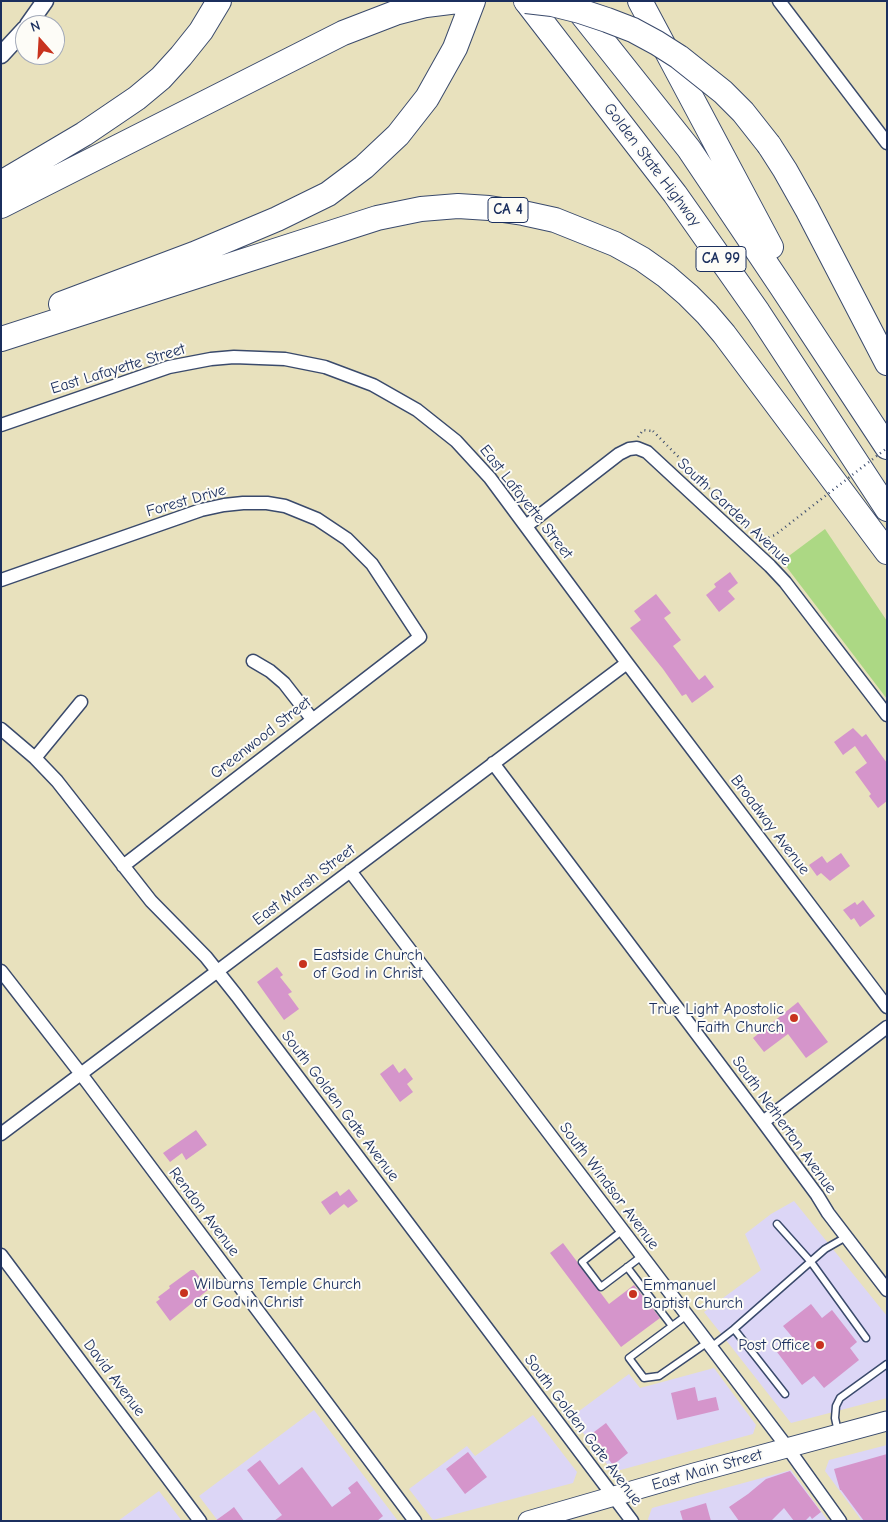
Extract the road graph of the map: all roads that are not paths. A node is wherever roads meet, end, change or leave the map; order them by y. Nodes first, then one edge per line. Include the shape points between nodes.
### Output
1 (44, 1) edge
2 (220, 1) edge
3 (526, 1) edge
4 (571, 1) edge
5 (640, 1) edge
6 (779, 1) edge
7 (466, 7) edge
8 (35, 15) edge
9 (15, 40) edge
10 (1, 55) edge
11 (887, 143) edge
12 (1, 183) edge
13 (1, 206) edge
14 (782, 286) junction
15 (1, 327) edge
16 (1, 339) edge
17 (887, 363) edge
18 (1, 425) edge
19 (887, 447) edge
20 (887, 510) edge
21 (526, 526) junction
22 (887, 552) edge
23 (1, 580) edge
24 (420, 637) joint
25 (253, 661) dead end
26 (627, 663) junction
27 (81, 702) dead end
28 (887, 715) edge
29 (312, 719) junction
30 (1, 729) edge
31 (35, 758) junction
32 (493, 763) junction
33 (123, 866) junction
34 (350, 871) junction
35 (1, 971) edge
36 (217, 971) junction
37 (887, 1007) edge
38 (887, 1027) edge
39 (81, 1074) junction
40 (763, 1122) junction
41 (1, 1134) edge
42 (778, 1224) dead end
43 (622, 1230) junction
44 (846, 1236) junction
45 (1, 1255) edge
46 (642, 1256) junction
47 (811, 1262) junction
48 (627, 1267) junction
49 (887, 1290) edge
50 (687, 1316) junction
51 (672, 1326) junction
52 (734, 1329) junction
53 (866, 1338) dead end
54 (709, 1345) junction
55 (887, 1364) edge
56 (784, 1394) dead end
57 (887, 1421) edge
58 (838, 1434) junction
59 (787, 1447) junction
60 (613, 1497) junction
61 (200, 1521) edge
62 (415, 1521) edge
63 (528, 1521) edge
64 (632, 1521) edge
65 (840, 1521) edge

1 - 8 street
2 - 12 highway via 181,56 138,98
3 - 17 highway, bridge via 580,11 633,30 679,57 743,112 785,170
3 - 20 highway, Golden State Highway / CA 99 via 686,209 758,312
4 - 14 highway, CA 99 via 689,149
5 - 14 highway via 783,269
6 - 11 street
7 - 13 highway via 426,5 343,33
7 - 15 highway via 455,48 427,98 398,135 364,167 328,194 202,251
9 - 10 street
14 - 19 highway, CA 99
16 - 22 highway, CA 4 via 377,218 458,206 531,214 615,244 642,259 688,295 724,334
18 - 21 street, East Lafayette Street via 169,367 234,357 285,359 350,375 373,384 417,410 456,441 490,478
21 - 26 street, East Lafayette Street
21 - 28 street, South Garden Avenue via 619,454 637,448 647,452 785,582
23 - 24 street, Forest Drive via 202,510 243,503 285,506 318,519 372,564
24 - 29 street, Greenwood Street
25 - 29 street via 284,683
26 - 32 street, East Marsh Street
26 - 37 street, Broadway Avenue
27 - 31 street
29 - 33 street, Greenwood Street
30 - 31 street, South Golden Gate Avenue
31 - 33 street, South Golden Gate Avenue via 57,780
32 - 34 street, East Marsh Street
32 - 40 street, South Netherton Avenue
33 - 36 street, South Golden Gate Avenue
34 - 36 street, East Marsh Street
34 - 43 street, South Windsor Avenue
35 - 39 street, Rendon Avenue
36 - 39 street, East Marsh Street
36 - 60 street, South Golden Gate Avenue
38 - 40 street
39 - 41 street, East Marsh Street
39 - 62 street, Rendon Avenue
40 - 44 street, South Netherton Avenue
42 - 47 lane
43 - 46 street, South Windsor Avenue
43 - 48 lane via 582,1262 600,1286
44 - 47 lane
44 - 49 street, South Netherton Avenue
45 - 61 street, David Avenue
46 - 48 lane
46 - 50 street, South Windsor Avenue
47 - 52 lane
47 - 53 lane
48 - 51 lane
50 - 51 lane
50 - 54 street, South Windsor Avenue
51 - 54 lane via 629,1358 644,1378 659,1376
52 - 54 lane
52 - 56 lane
54 - 59 street, South Windsor Avenue
55 - 58 lane via 840,1398 835,1418
57 - 58 main road, East Main Street
58 - 59 main road, East Main Street
59 - 60 main road, East Main Street
59 - 65 street, South Windsor Avenue
60 - 63 main road, East Main Street
60 - 64 street, South Golden Gate Avenue

